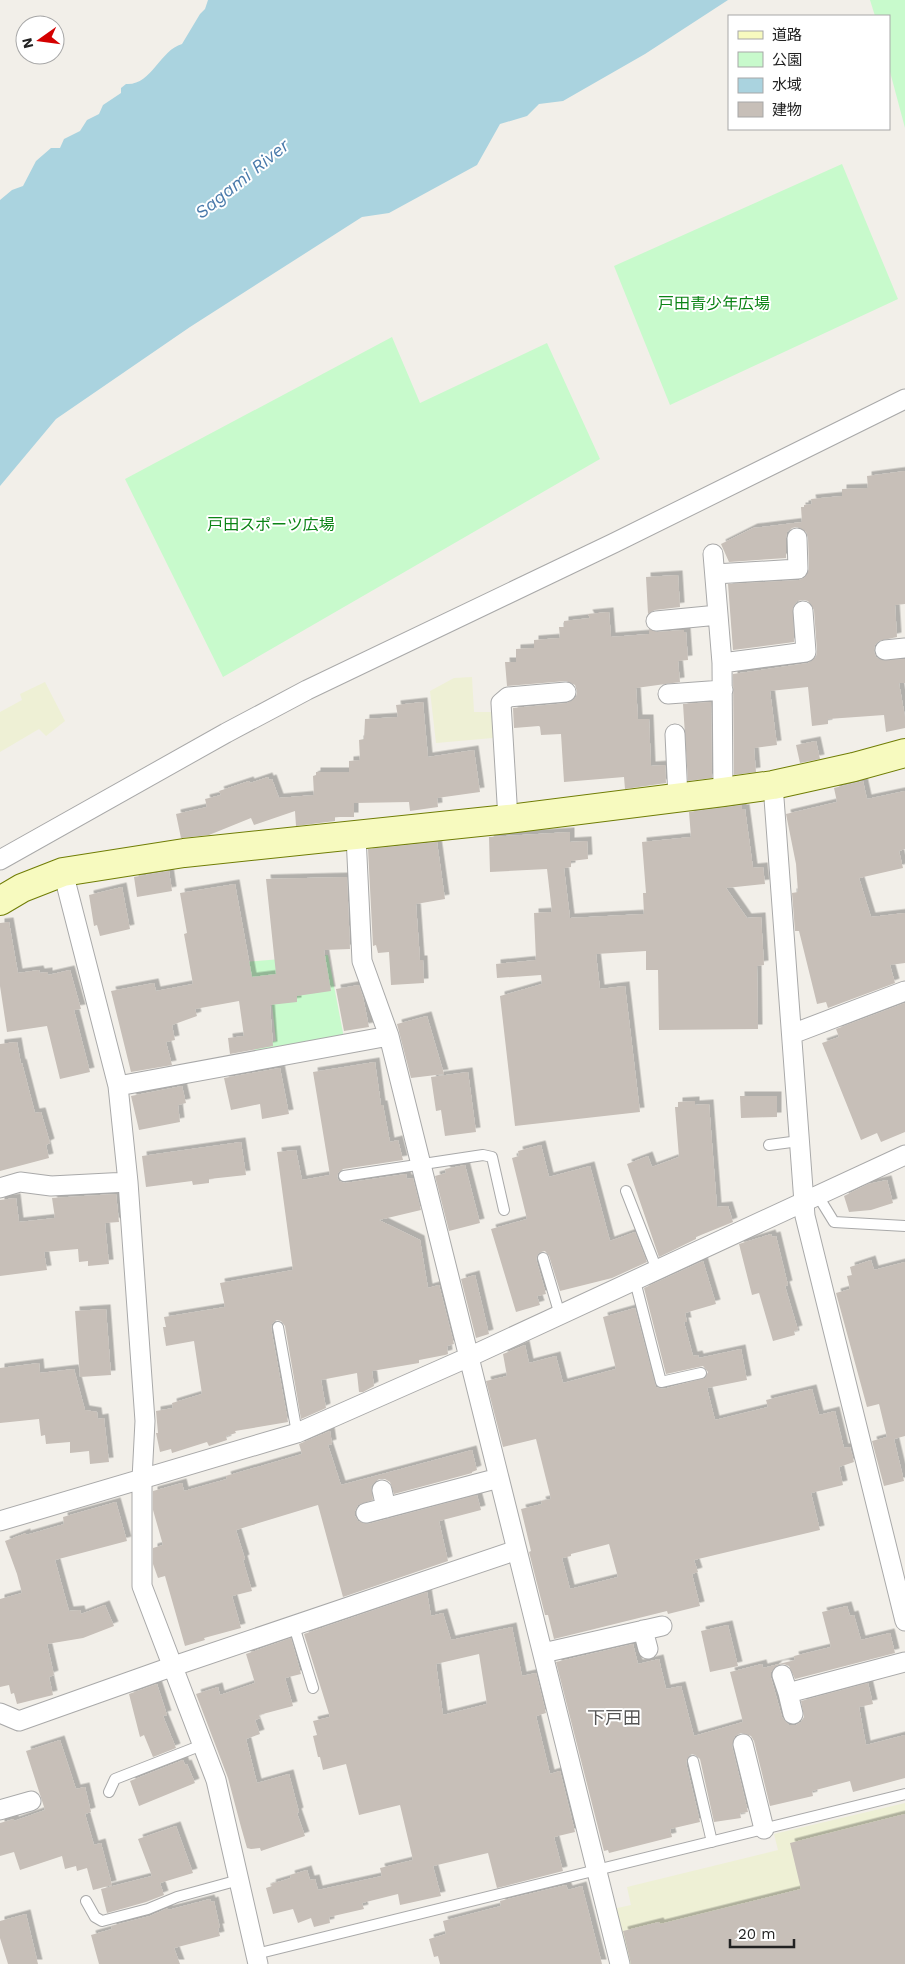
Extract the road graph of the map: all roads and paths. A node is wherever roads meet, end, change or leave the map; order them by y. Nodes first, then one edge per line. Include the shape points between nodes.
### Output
1 (905, 399) edge
2 (798, 538) dead end
3 (713, 554) dead end
4 (715, 574) junction
5 (718, 615) junction
6 (656, 621) dead end
7 (809, 623) dead end
8 (905, 648) edge
9 (885, 650) dead end
10 (722, 663) junction
11 (723, 690) junction
12 (566, 692) dead end
13 (668, 694) dead end
14 (675, 734) dead end
15 (905, 753) edge
16 (773, 785) junction
17 (723, 792) junction
18 (678, 798) junction
19 (508, 819) junction
20 (356, 836) junction
21 (0, 860) edge
22 (63, 872) junction
23 (0, 901) edge
24 (905, 991) edge
25 (792, 1034) junction
26 (389, 1036) junction
27 (118, 1086) junction
28 (799, 1141) junction
29 (769, 1145) dead end
30 (905, 1155) edge
31 (421, 1164) junction
32 (344, 1176) dead end
33 (128, 1182) junction
34 (0, 1188) edge
35 (626, 1191) dead end
36 (811, 1200) junction
37 (504, 1210) dead end
38 (905, 1226) edge
39 (543, 1258) dead end
40 (657, 1270) junction
41 (635, 1281) junction
42 (560, 1315) junction
43 (278, 1327) dead end
44 (469, 1357) junction
45 (701, 1373) dead end
46 (297, 1434) junction
47 (499, 1478) junction
48 (142, 1480) junction
49 (366, 1513) dead end
50 (0, 1521) edge
51 (517, 1550) junction
52 (905, 1621) edge
53 (294, 1626) junction
54 (662, 1626) dead end
55 (643, 1630) junction
56 (648, 1649) dead end
57 (543, 1652) junction
58 (905, 1662) edge
59 (171, 1667) junction
60 (782, 1674) dead end
61 (313, 1688) dead end
62 (788, 1694) junction
63 (0, 1713) edge
64 (793, 1714) dead end
65 (743, 1744) dead end
66 (202, 1745) junction
67 (693, 1761) dead end
68 (109, 1792) dead end
69 (905, 1794) edge
70 (31, 1801) dead end
71 (0, 1810) edge
72 (764, 1829) junction
73 (712, 1842) junction
74 (597, 1871) junction
75 (239, 1880) junction
76 (86, 1901) dead end
77 (254, 1960) edge
78 (620, 1964) edge

1 - 21 street via 307,690
2 - 4 street via 798,569
3 - 4 street
4 - 5 street
5 - 6 street
5 - 10 street
7 - 10 street via 806,652
8 - 9 street
10 - 11 street
11 - 13 street
11 - 17 street
12 - 19 street via 508,697 501,703
14 - 18 street
15 - 16 street
16 - 17 street
16 - 25 street
17 - 18 street
18 - 19 street
19 - 20 street
20 - 22 street via 184,853
20 - 26 street via 362,961
22 - 23 street via 22,888
22 - 27 street
24 - 25 street
25 - 28 street
26 - 27 street
26 - 31 street
27 - 33 street
28 - 29 lane
28 - 36 street
30 - 36 street
31 - 32 lane
31 - 37 lane via 483,1155 492,1157
31 - 44 street
33 - 34 street via 51,1186 20,1182
33 - 48 street via 145,1421
35 - 40 lane
36 - 38 lane via 834,1222
36 - 40 street
36 - 52 street via 805,1216
39 - 42 lane
40 - 41 street
41 - 42 street
41 - 45 lane via 661,1382
42 - 44 street
43 - 46 lane
44 - 46 street
44 - 47 street
46 - 48 street
47 - 49 street via 384,1499
47 - 51 street
48 - 50 street
48 - 59 street via 142,1586
51 - 53 street
51 - 57 street
53 - 59 street
53 - 61 lane
54 - 55 street
55 - 56 street
55 - 57 street
57 - 74 street
58 - 62 street
59 - 63 street via 19,1721
59 - 66 street
60 - 62 street
62 - 64 street
65 - 72 street
66 - 68 lane via 115,1780
66 - 75 street via 216,1780
67 - 73 lane
69 - 72 lane
70 - 71 street
72 - 73 lane
73 - 74 lane
74 - 77 lane
74 - 78 street
75 - 76 lane via 102,1921 95,1917
75 - 77 street

